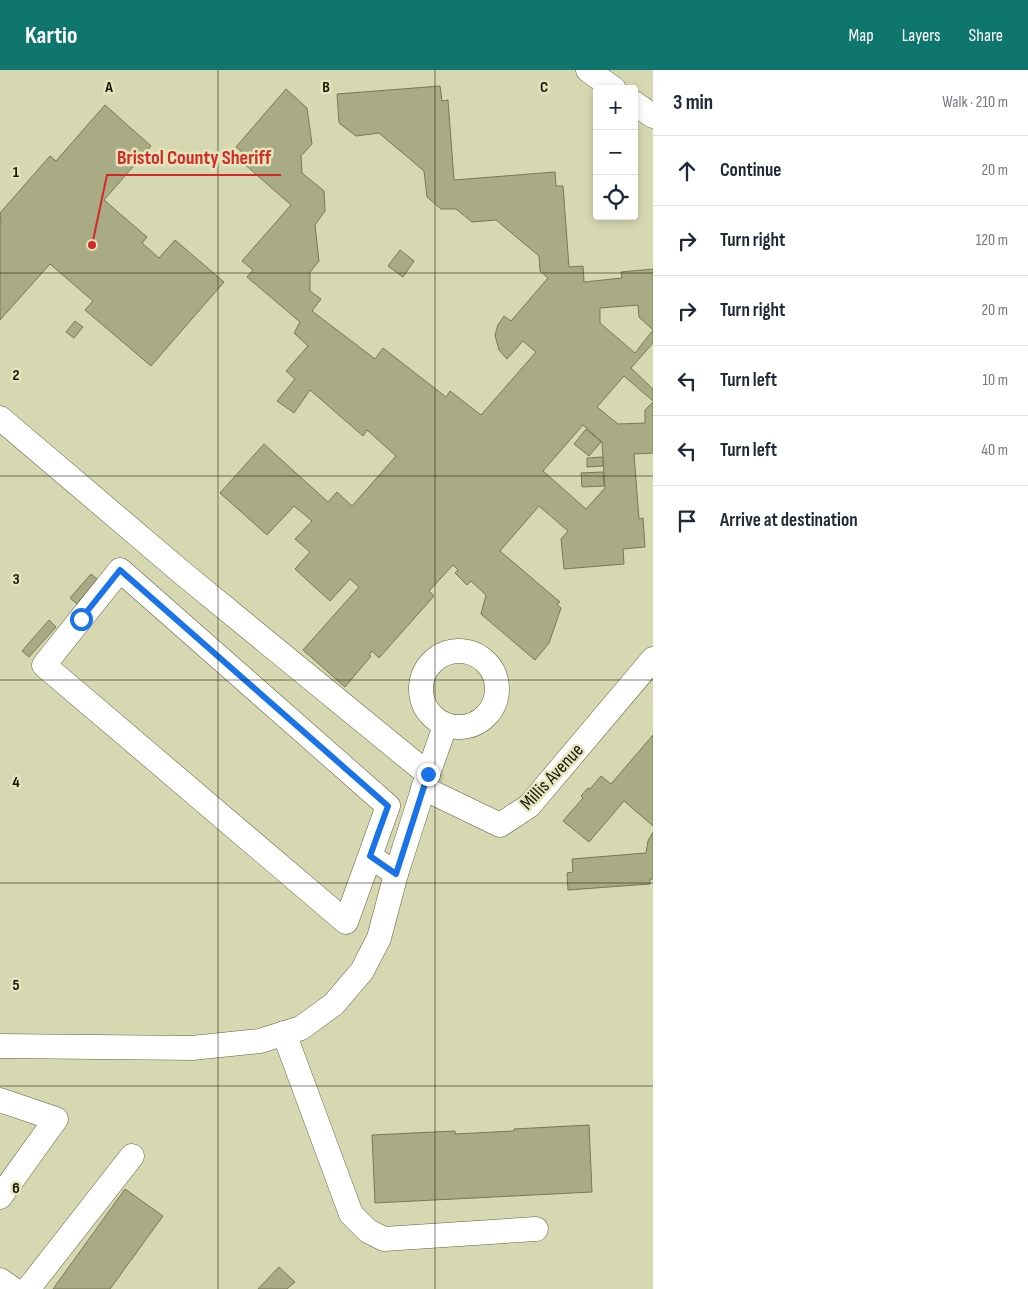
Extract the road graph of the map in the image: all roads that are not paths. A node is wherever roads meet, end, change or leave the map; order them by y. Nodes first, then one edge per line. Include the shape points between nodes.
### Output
1 (588, 70) edge
2 (609, 85) edge
3 (638, 106) edge
4 (653, 116) edge
5 (0, 418) edge
6 (653, 659) edge
7 (445, 726) dead end
8 (426, 781) junction
9 (370, 856) junction
10 (396, 874) junction
11 (284, 1033) junction
12 (0, 1046) edge
13 (2, 1105) edge
14 (132, 1156) dead end
15 (0, 1197) edge
16 (536, 1229) dead end
17 (0, 1280) edge
18 (13, 1289) edge
19 (28, 1289) edge

1 - 2 street
3 - 4 street
5 - 8 street
6 - 8 street, Millis Avenue via 528,806 500,824
7 - 8 street
8 - 10 street
9 - 9 street via 388,806 120,570 44,665 346,922
9 - 10 street
10 - 11 street via 379,938 362,971 334,1004 301,1028
11 - 12 street via 260,1041 192,1048
11 - 16 street via 351,1214 368,1231 384,1239
13 - 15 street via 56,1119
14 - 19 street
17 - 18 street

